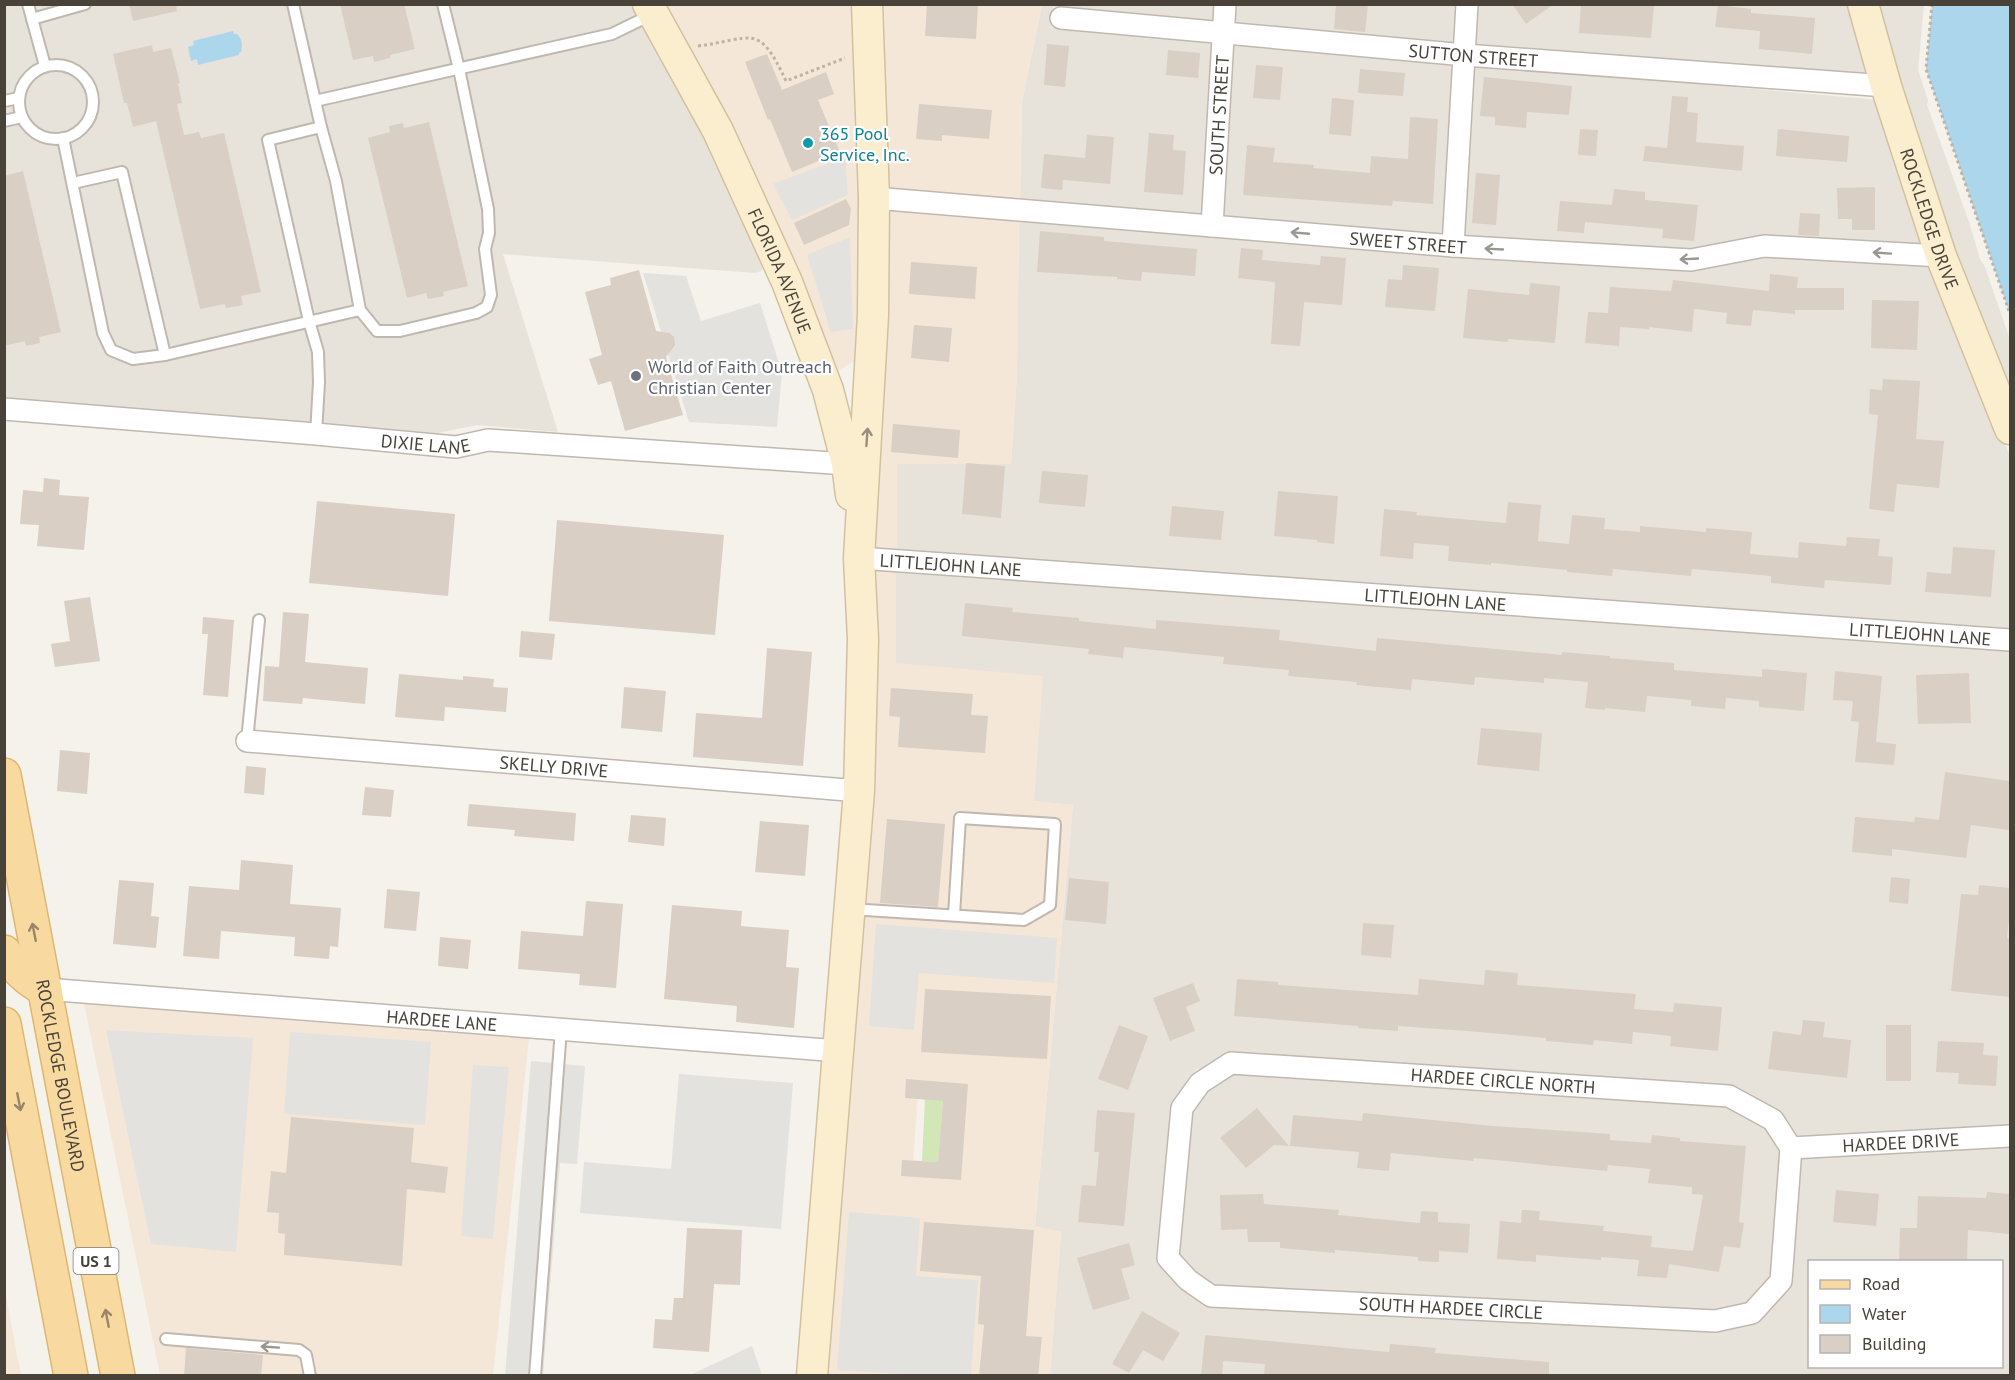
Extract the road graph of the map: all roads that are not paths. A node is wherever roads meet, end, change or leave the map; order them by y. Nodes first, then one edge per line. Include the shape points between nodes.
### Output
1 (28, 4) edge
2 (85, 4) edge
3 (293, 4) edge
4 (443, 4) edge
5 (867, 4) edge
6 (1225, 4) edge
7 (1467, 4) edge
8 (1863, 4) edge
9 (650, 9) edge
10 (1061, 18) dead end
11 (32, 19) junction
12 (1224, 32) junction
13 (1465, 55) junction
14 (45, 66) junction
15 (459, 69) junction
16 (1886, 86) junction
17 (19, 98) junction
18 (4, 101) edge
19 (315, 101) junction
20 (22, 117) junction
21 (4, 121) edge
22 (321, 127) junction
23 (63, 138) junction
24 (73, 183) junction
25 (874, 198) junction
26 (1212, 226) junction
27 (1453, 246) junction
28 (1941, 256) junction
29 (360, 310) junction
30 (309, 321) junction
31 (873, 344) junction
32 (165, 356) junction
33 (828, 390) junction
34 (4, 410) edge
35 (2010, 429) edge
36 (316, 434) junction
37 (847, 464) junction
38 (859, 558) junction
39 (259, 620) dead end
40 (2010, 640) edge
41 (248, 741) joint
42 (4, 775) edge
43 (859, 791) junction
44 (850, 909) junction
45 (954, 915) junction
46 (4, 952) edge
47 (45, 989) junction
48 (4, 1024) edge
49 (561, 1029) junction
50 (839, 1051) junction
51 (1200, 1083) joint
52 (2010, 1136) edge
53 (1791, 1148) junction
54 (166, 1339) dead end
55 (71, 1376) edge
56 (118, 1376) edge
57 (310, 1376) edge
58 (535, 1376) edge
59 (812, 1376) edge

1 - 11 lane
2 - 11 lane
3 - 19 lane
4 - 15 lane
5 - 25 street
6 - 12 street, SOUTH STREET
7 - 13 street
8 - 16 street, ROCKLEDGE DRIVE
9 - 15 lane via 612,34
9 - 33 street, FLORIDA AVENUE via 718,131 787,282
10 - 12 street, SUTTON STREET
11 - 14 lane
12 - 13 street, SUTTON STREET
12 - 26 street, SOUTH STREET
13 - 16 street, SUTTON STREET
13 - 27 street
14 - 17 lane via 27,78
14 - 23 lane via 69,67 87,82 92,93 93,105 84,127
15 - 19 lane
15 - 29 lane via 488,209 485,249 491,295 487,308 400,331 377,331
16 - 28 street, ROCKLEDGE DRIVE
17 - 18 lane
17 - 20 lane
19 - 22 lane
20 - 21 lane
20 - 23 lane via 39,135
22 - 29 lane via 336,181
22 - 30 lane via 268,140
23 - 24 lane
24 - 32 lane via 103,333 111,350 133,359
24 - 32 lane via 122,172
25 - 26 street, SWEET STREET
25 - 31 street
27 -> 26 street, SWEET STREET
28 -> 27 street, SWEET STREET via 1764,246 1691,260
28 - 35 street, ROCKLEDGE DRIVE
29 - 30 lane
30 - 32 lane
30 - 36 lane via 318,352
31 - 33 street via 862,369
38 -> 31 street
33 - 37 street, FLORIDA AVENUE
34 - 36 street, DIXIE LANE
36 - 37 street, DIXIE LANE via 456,447 488,440
37 - 38 street, FLORIDA AVENUE
38 - 40 street, LITTLEJOHN LANE
38 - 43 street
39 - 41 lane
41 - 43 street, SKELLY DRIVE
47 -> 42 main road, ROCKLEDGE BOULEVARD / US 1
43 - 44 street
44 - 45 lane
44 - 50 street
45 - 45 lane via 1023,920 1050,905 1055,824 960,818
46 - 47 main road via 18,971
47 - 49 street, HARDEE LANE
56 -> 47 main road, ROCKLEDGE BOULEVARD / US 1
48 -> 55 main road, US 1
49 - 50 street, HARDEE LANE
49 - 58 lane
50 - 59 street
51 - 53 street, HARDEE CIRCLE NORTH via 1230,1064 1729,1096 1773,1120
51 - 53 street, SOUTH HARDEE CIRCLE via 1182,1108 1168,1258 1188,1280 1212,1296 1715,1321 1752,1313 1781,1281
52 - 53 street, HARDEE DRIVE
57 -> 54 lane via 306,1355 299,1350

